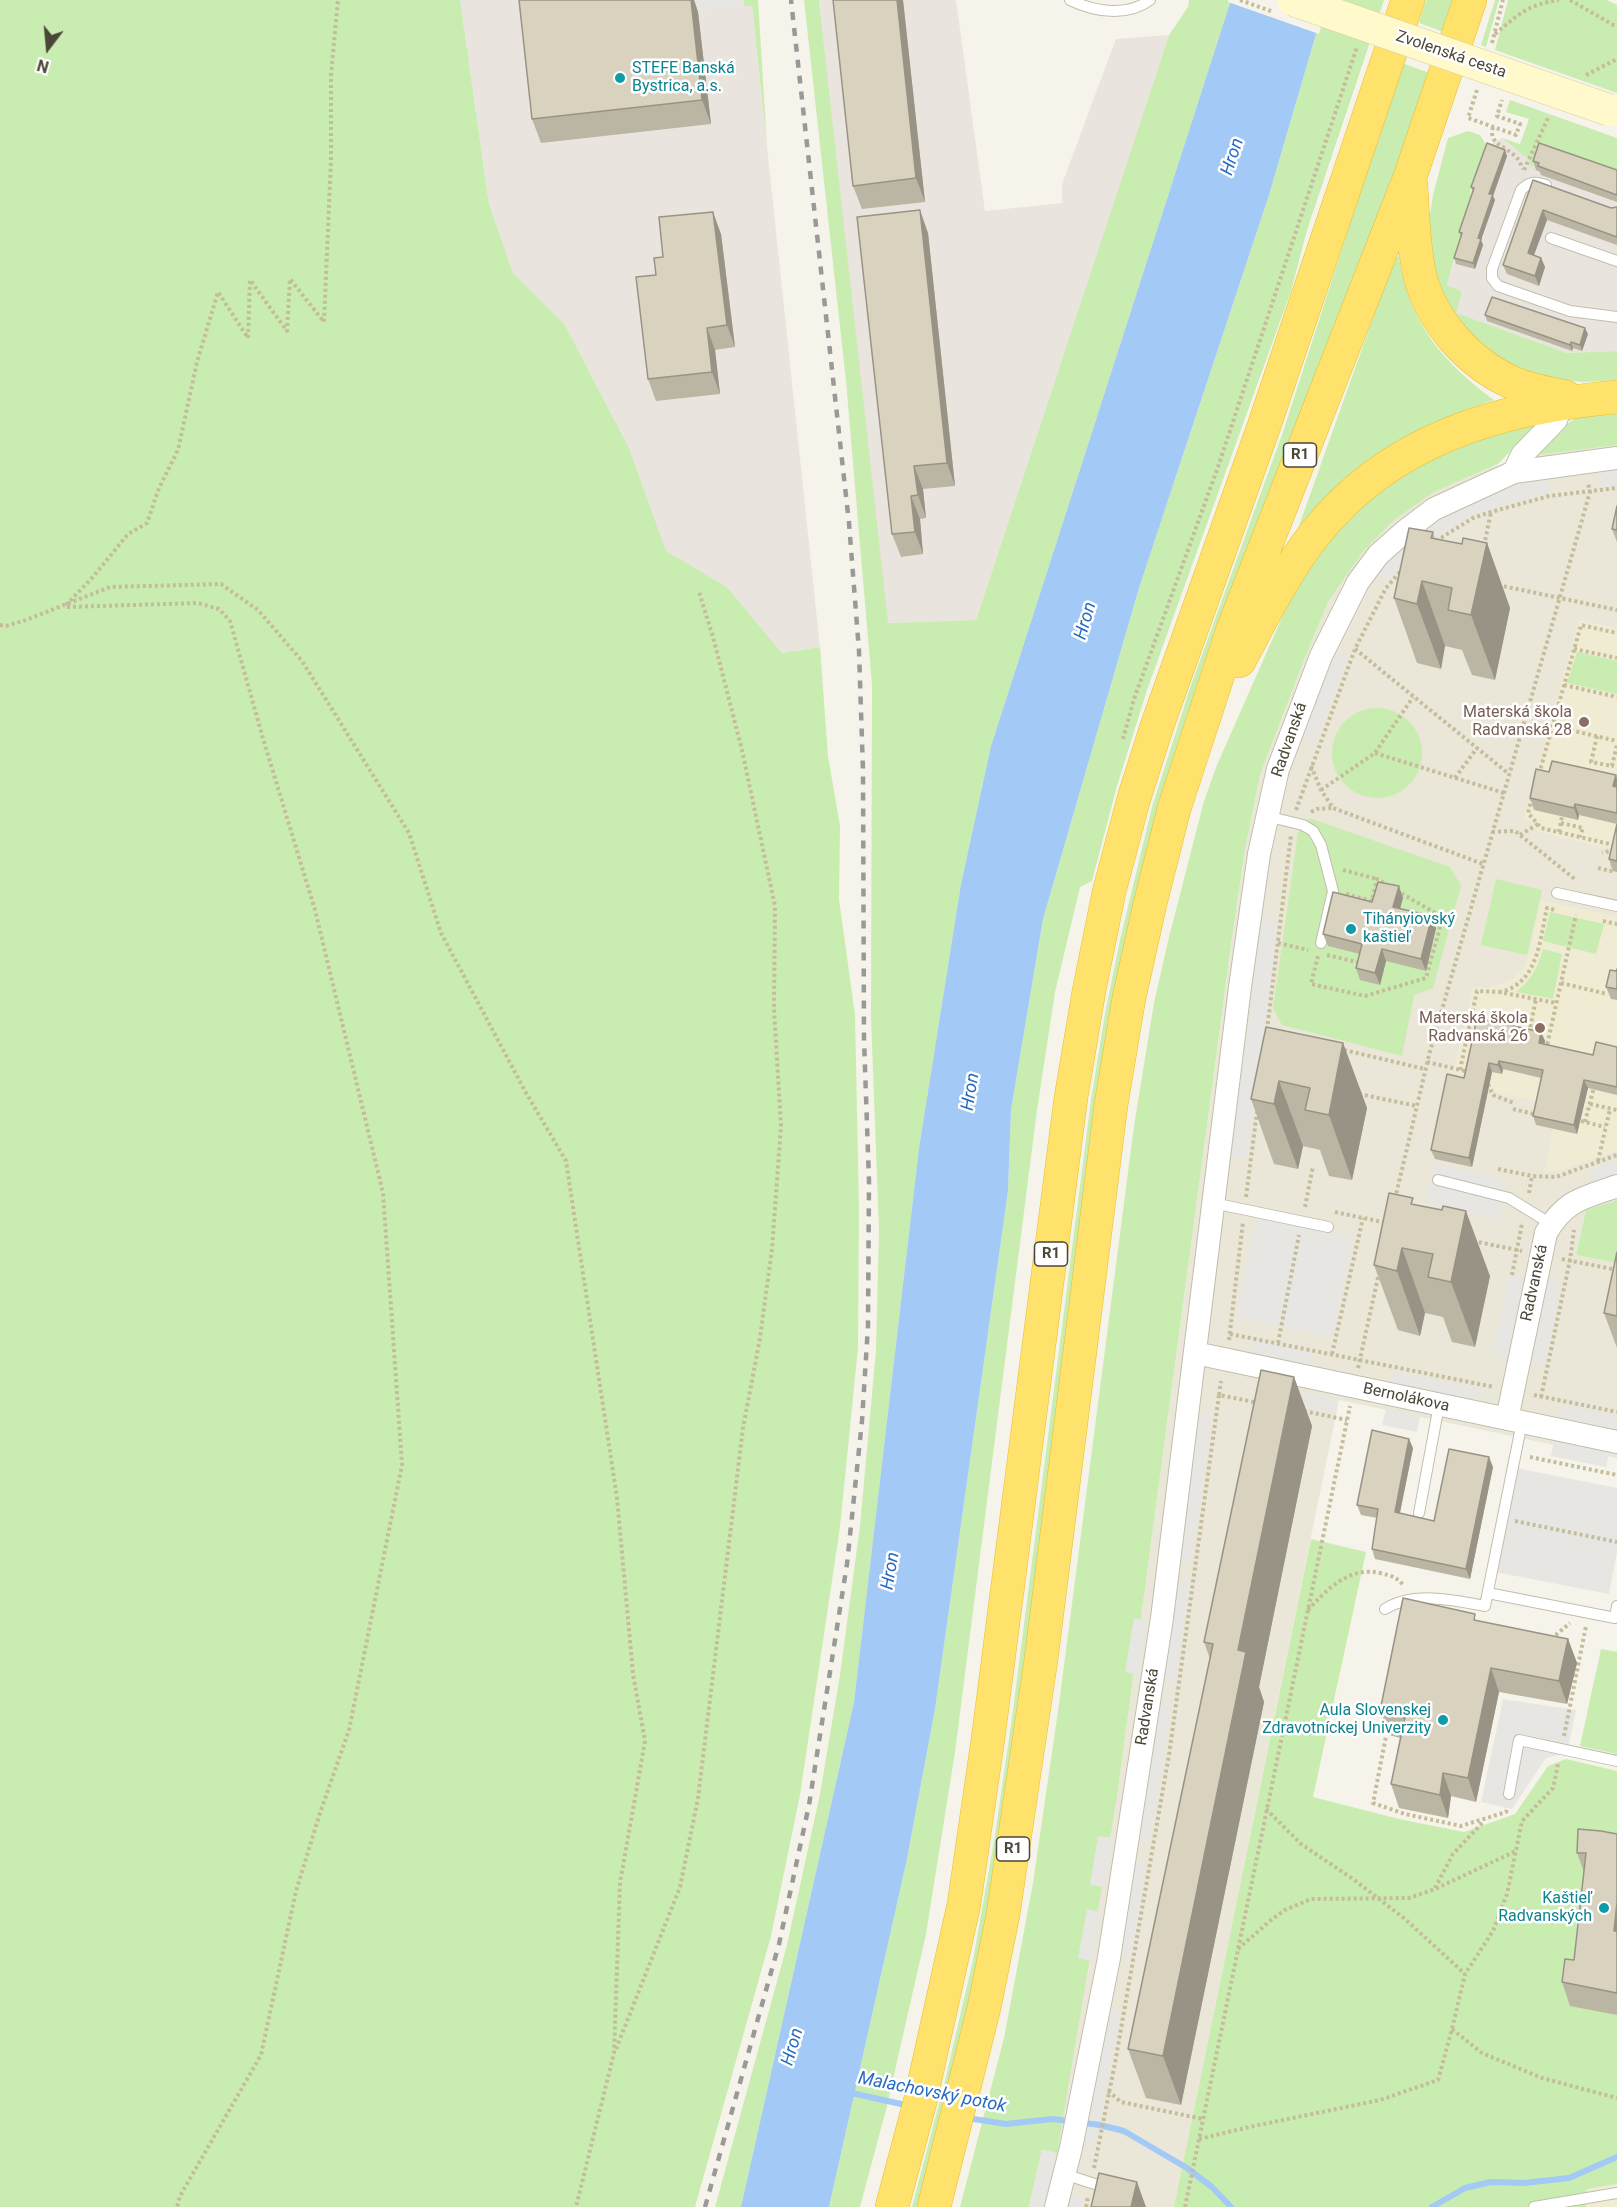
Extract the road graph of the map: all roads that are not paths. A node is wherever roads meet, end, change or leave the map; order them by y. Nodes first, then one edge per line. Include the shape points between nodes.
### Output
1 (1070, 0) edge
2 (1150, 0) edge
3 (1293, 0) edge
4 (1408, 0) edge
5 (1470, 0) edge
6 (1609, 110) dead end
7 (1410, 177) junction
8 (1557, 189) edge
9 (1551, 238) dead end
10 (1617, 261) edge
11 (1617, 317) edge
12 (1617, 397) edge
13 (1571, 401) junction
14 (1617, 458) edge
15 (1514, 472) junction
16 (1197, 735) junction
17 (1266, 816) junction
18 (1557, 893) dead end
19 (1617, 906) edge
20 (1320, 948) road end
21 (1438, 1180) dead end
22 (1617, 1186) edge
23 (1213, 1203) junction
24 (1551, 1224) junction
25 (1328, 1227) dead end
26 (1195, 1353) junction
27 (1439, 1405) junction
28 (1515, 1421) junction
29 (1617, 1442) edge
30 (1419, 1513) dead end
31 (1488, 1593) junction
32 (1617, 1606) edge
33 (1385, 1609) dead end
34 (1617, 1761) edge
35 (1509, 1794) road end
36 (1064, 2174) junction
37 (1121, 2193) edge
38 (1617, 2193) edge
39 (1572, 2204) edge
40 (892, 2207) edge
41 (934, 2207) edge
42 (1056, 2207) edge
43 (1534, 2207) edge

1 - 2 lane via 1099,10 1122,11 1139,8
3 - 6 main road, Zvolenská cesta, bridge
4 - 40 highway, R1 via 1264,426 1157,726 1109,892 1071,1097 964,1904
5 - 7 highway, R1
7 - 13 highway via 1421,278 1447,329 1491,372
7 - 16 highway, R1 via 1237,618
8 - 11 lane via 1538,182 1528,183 1521,190 1492,278 1498,286 1570,311
9 - 10 lane
12 - 13 highway
13 - 15 street via 1522,455
13 - 16 highway via 1482,421 1444,436 1377,473 1344,502 1314,535
14 - 15 street, Radvanská
15 - 17 street, Radvanská via 1434,509 1404,531 1371,564 1338,618 1321,656 1278,769
16 - 41 highway, R1 via 1174,808 1130,998 1112,1105 1017,1824 987,1997
17 - 20 lane via 1303,825 1313,831 1321,845 1334,891
17 - 23 street, Radvanská
18 - 19 lane
21 - 24 lane via 1509,1198
22 - 24 street, Radvanská via 1566,1206
23 - 25 lane
23 - 26 street, Radvanská
24 - 28 street, Radvanská via 1512,1391
26 - 27 street, Bernolákova
26 - 36 street, Radvanská via 1158,1641 1109,1958
27 - 28 street, Bernolákova
27 - 30 lane
28 - 29 street, Bernolákova
28 - 31 lane via 1516,1454
31 - 32 lane via 1615,1618
31 - 33 lane via 1485,1606 1415,1599
34 - 35 lane via 1519,1740
36 - 37 lane
36 - 42 street, Radvanská
38 - 39 lane
39 - 43 lane

